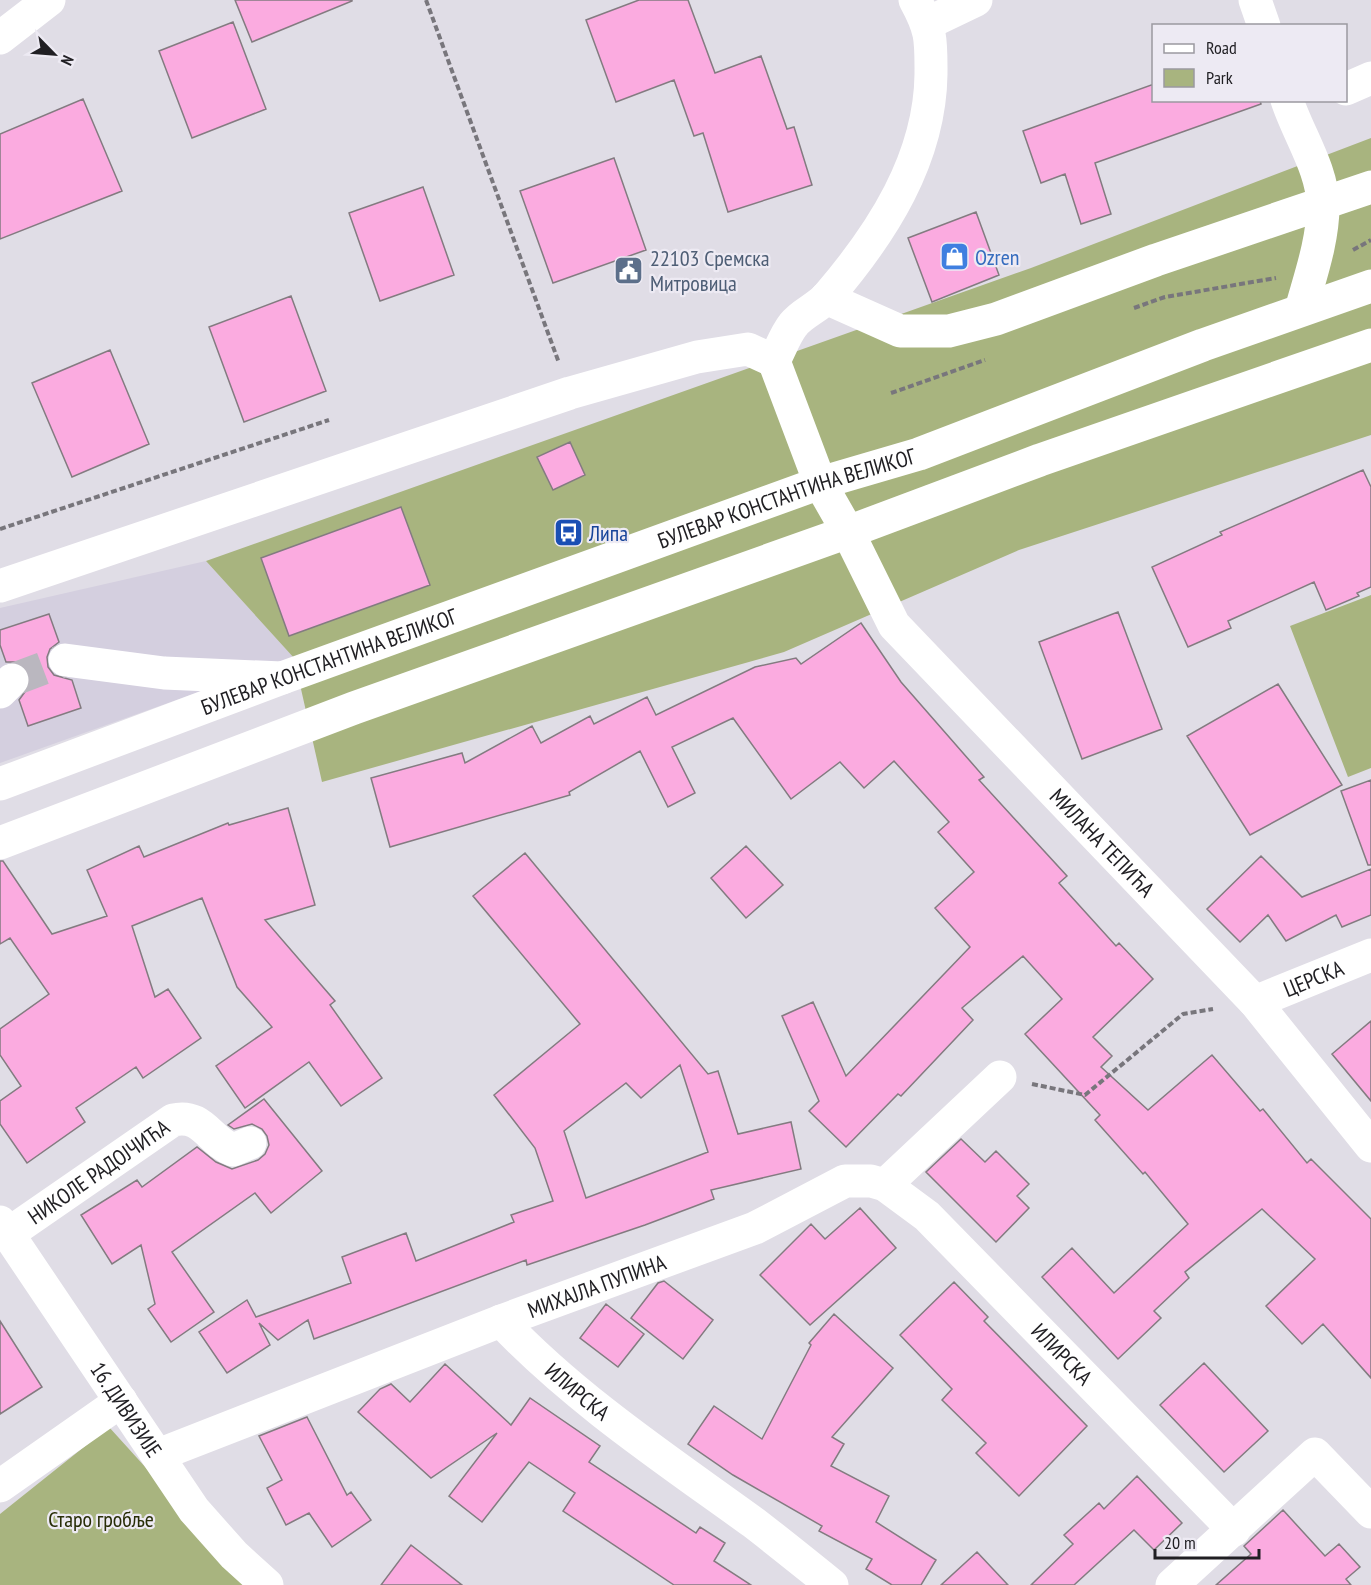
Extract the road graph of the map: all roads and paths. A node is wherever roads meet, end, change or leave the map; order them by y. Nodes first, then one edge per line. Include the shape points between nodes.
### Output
1 (49, 0) edge
2 (426, 0) edge
3 (976, 0) edge
4 (1255, 0) edge
5 (921, 11) edge
6 (1263, 24) edge
7 (0, 38) edge
8 (1371, 78) edge
9 (1347, 89) edge
10 (1298, 104) edge
11 (1371, 187) edge
12 (1323, 205) junction
13 (1371, 240) edge
14 (1314, 264) junction
15 (1371, 286) edge
16 (826, 298) junction
17 (1132, 309) dead end
18 (1301, 310) junction
19 (1371, 345) edge
20 (990, 358) dead end
21 (774, 361) junction
22 (570, 393) junction
23 (891, 393) dead end
24 (329, 420) dead end
25 (820, 483) junction
26 (0, 529) edge
27 (848, 532) junction
28 (0, 586) edge
29 (65, 660) tunnel mouth
30 (282, 678) junction
31 (0, 784) edge
32 (0, 843) edge
33 (1371, 955) edge
34 (1255, 1002) junction
35 (1000, 1077) joint
36 (250, 1143) dead end
37 (1371, 1146) edge
38 (885, 1185) junction
39 (4, 1228) edge
40 (501, 1321) junction
41 (121, 1401) junction
42 (158, 1455) junction
43 (0, 1486) edge
44 (1371, 1512) edge
45 (1234, 1530) junction
46 (267, 1585) edge
47 (832, 1585) edge
48 (1172, 1585) edge

1 - 7 street
2 - 22 path
3 - 5 street
4 - 6 street
5 - 16 street via 933,50 931,99 917,156 867,247
8 - 9 street
10 - 12 street
11 - 12 street
12 - 14 street
12 - 16 street via 1156,260 996,319 949,331 900,331
13 - 14 path
14 - 17 path via 1269,280 1165,297
14 - 18 street
15 - 18 street, БУЛЕВАР КОНСТАНТИНА ВЕЛИКОГ
16 - 21 street via 793,324
18 - 25 street, БУЛЕВАР КОНСТАНТИНА ВЕЛИКОГ via 919,454
19 - 27 street via 1040,460
20 - 23 path
21 - 22 street via 748,349 697,357
21 - 25 street, МИЛАНА ТЕПИЋА
22 - 28 street
24 - 26 path
25 - 27 street, МИЛАНА ТЕПИЋА
25 - 30 street, БУЛЕВАР КОНСТАНТИНА ВЕЛИКОГ
27 - 32 street via 365,704
27 - 34 street, МИЛАНА ТЕПИЋА via 894,625
29 - 30 street via 164,673
30 - 31 street, БУЛЕВАР КОНСТАНТИНА ВЕЛИКОГ
33 - 34 street, ЦЕРСКА
34 - 35 path via 1183,1014 1084,1095
34 - 37 street, МИЛАНА ТЕПИЋА
35 - 38 street
36 - 39 street, НИКОЛЕ РАДОЈЧИЋА via 233,1150 221,1145 193,1120 173,1120
38 - 40 street, МИХАЈЛА ПУПИНА via 845,1181 755,1228
38 - 45 street, ИЛИРСКА via 927,1216
39 - 41 street, 16. ДИВИЗИЈЕ
40 - 42 street, МИХАЈЛА ПУПИНА
40 - 47 street, ИЛИРСКА via 607,1415
41 - 42 street, 16. ДИВИЗИЈЕ
41 - 43 street
42 - 46 street, 16. ДИВИЗИЈЕ via 194,1509 234,1555
44 - 45 street via 1315,1454
45 - 48 street

